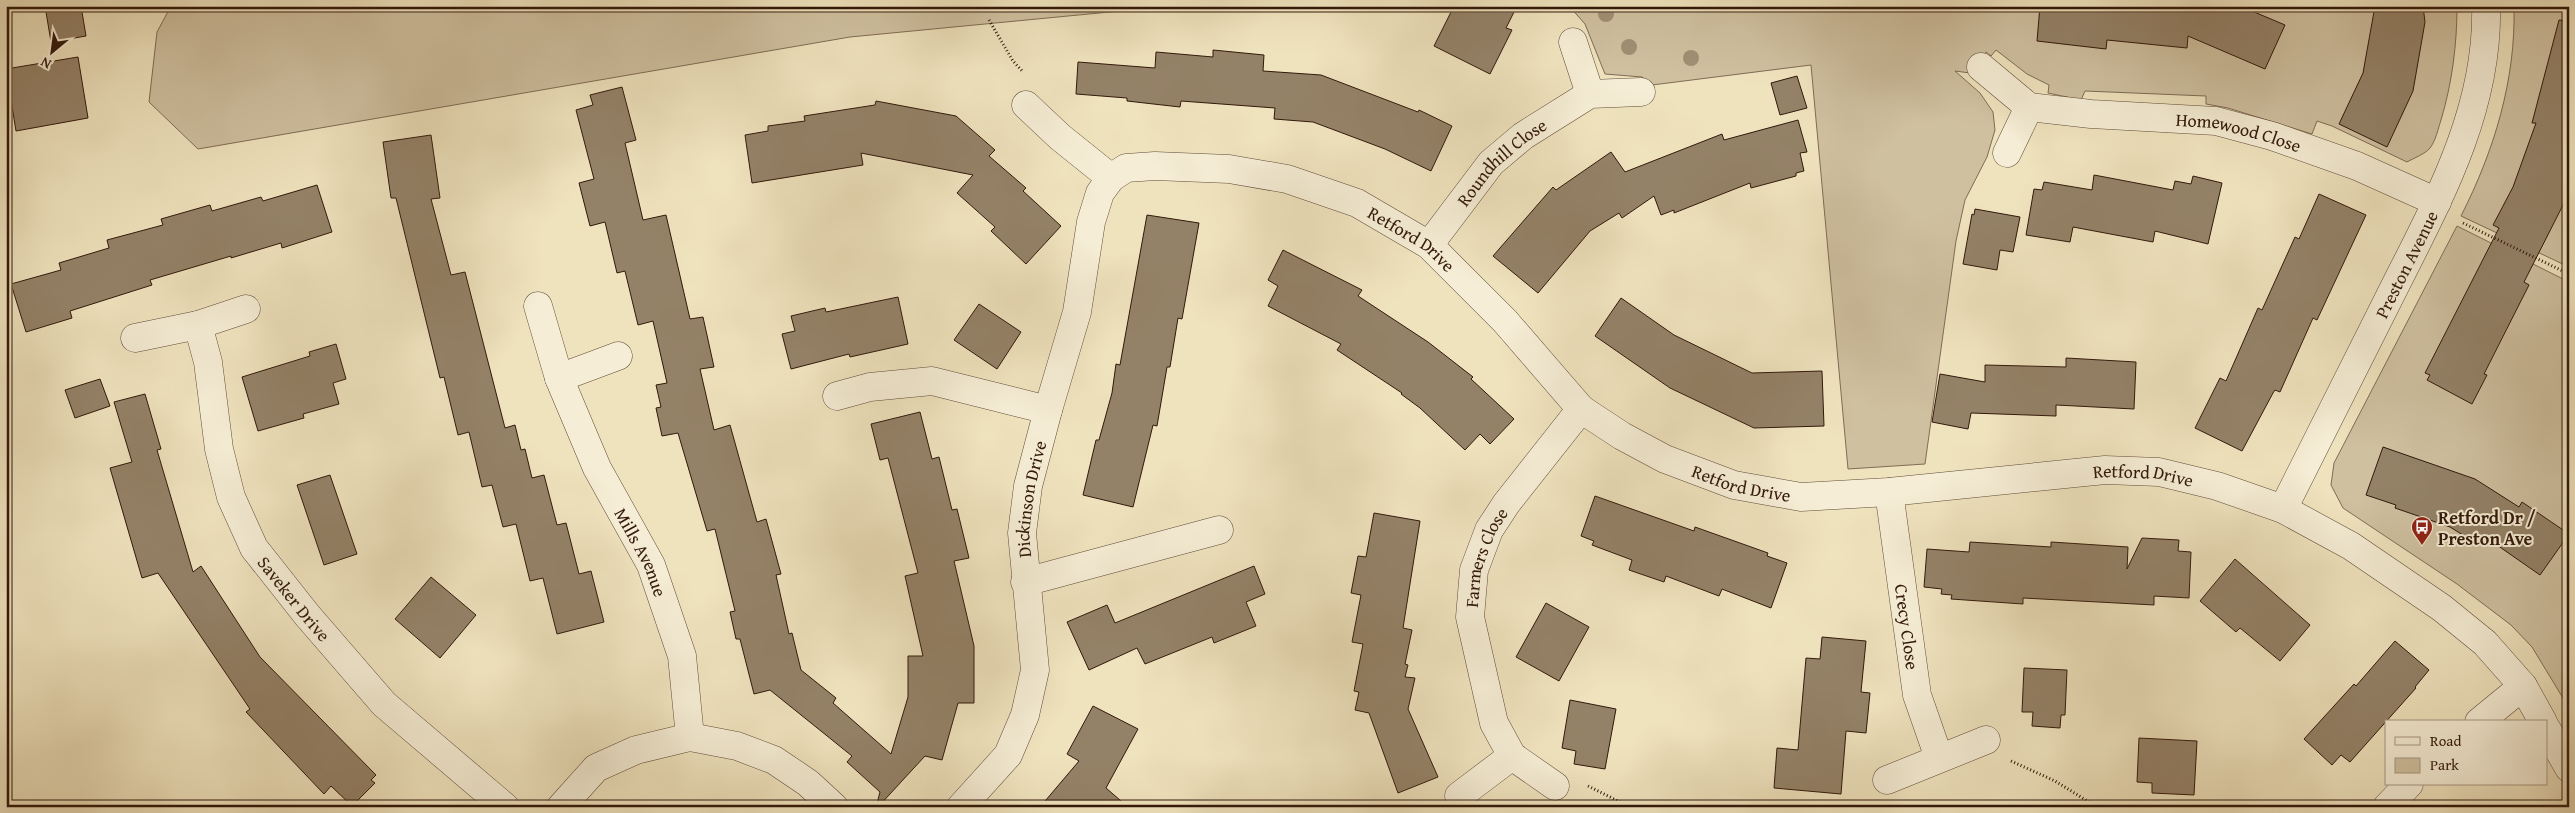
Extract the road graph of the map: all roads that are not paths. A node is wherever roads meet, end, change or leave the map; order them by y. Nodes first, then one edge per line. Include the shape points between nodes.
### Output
1 (2486, 6) edge
2 (1573, 42) dead end
3 (1981, 67) dead end
4 (1641, 92) dead end
5 (1590, 94) junction
6 (1026, 105) road end
7 (2029, 107) junction
8 (2007, 153) dead end
9 (1111, 178) junction
10 (2437, 202) junction
11 (1429, 245) junction
12 (538, 306) dead end
13 (246, 310) dead end
14 (198, 325) junction
15 (135, 338) dead end
16 (618, 356) dead end
17 (559, 378) junction
18 (837, 396) dead end
19 (1581, 409) junction
20 (1048, 410) junction
21 (1889, 492) junction
22 (2283, 509) junction
23 (1219, 530) dead end
24 (1025, 582) junction
25 (2523, 686) junction
26 (2481, 720) edge
27 (2542, 720) edge
28 (2548, 731) edge
29 (690, 737) junction
30 (1986, 740) road end
31 (1512, 756) junction
32 (1939, 758) junction
33 (2569, 768) edge
34 (1887, 780) dead end
35 (1555, 786) road end
36 (2407, 786) edge
37 (1458, 796) dead end
38 (505, 807) edge
39 (561, 807) edge
40 (834, 807) edge
41 (961, 807) edge
42 (2387, 807) edge

1 - 10 street, Preston Avenue via 2482,74 2464,139
2 - 5 street
3 - 7 street
4 - 5 street, Roundhill Close
5 - 11 street, Roundhill Close via 1523,136 1491,163
6 - 9 street
7 - 8 street
7 - 10 street, Homewood Close via 2216,121 2272,136 2357,166
9 - 11 street, Retford Drive via 1126,168 1155,166 1229,169 1286,180 1358,203
9 - 20 street, Dickinson Drive via 1100,193 1091,222 1077,312
10 - 22 street, Preston Avenue
11 - 19 street, Retford Drive via 1505,321
12 - 17 street, Mills Avenue
13 - 14 street
14 - 15 street
14 - 38 street, Saveker Drive via 208,362 219,449 231,497 254,548 384,704
16 - 17 street
17 - 29 street, Mills Avenue via 597,468 651,565 682,656
18 - 20 street via 870,387 932,381
19 - 21 street, Retford Drive via 1665,459 1734,485 1801,498
19 - 31 street, Farmers Close via 1506,504 1489,530 1474,570 1470,617 1494,723
20 - 24 street, Dickinson Drive via 1028,486 1022,532
21 - 22 street, Retford Drive via 2105,470 2159,472 2217,486
21 - 32 street, Crecy Close via 1917,695
22 - 25 street, Retford Drive via 2351,546 2442,608 2485,643
23 - 24 street
24 - 41 street, Dickinson Drive via 1035,670 1025,715 1008,755
25 - 26 street
25 - 27 street, Retford Drive
28 - 33 street
29 - 39 street via 636,750 596,768
29 - 40 street via 737,746 774,760 808,783
30 - 32 street
31 - 35 street, Farmers Close
31 - 37 street
32 - 34 street
36 - 42 street

